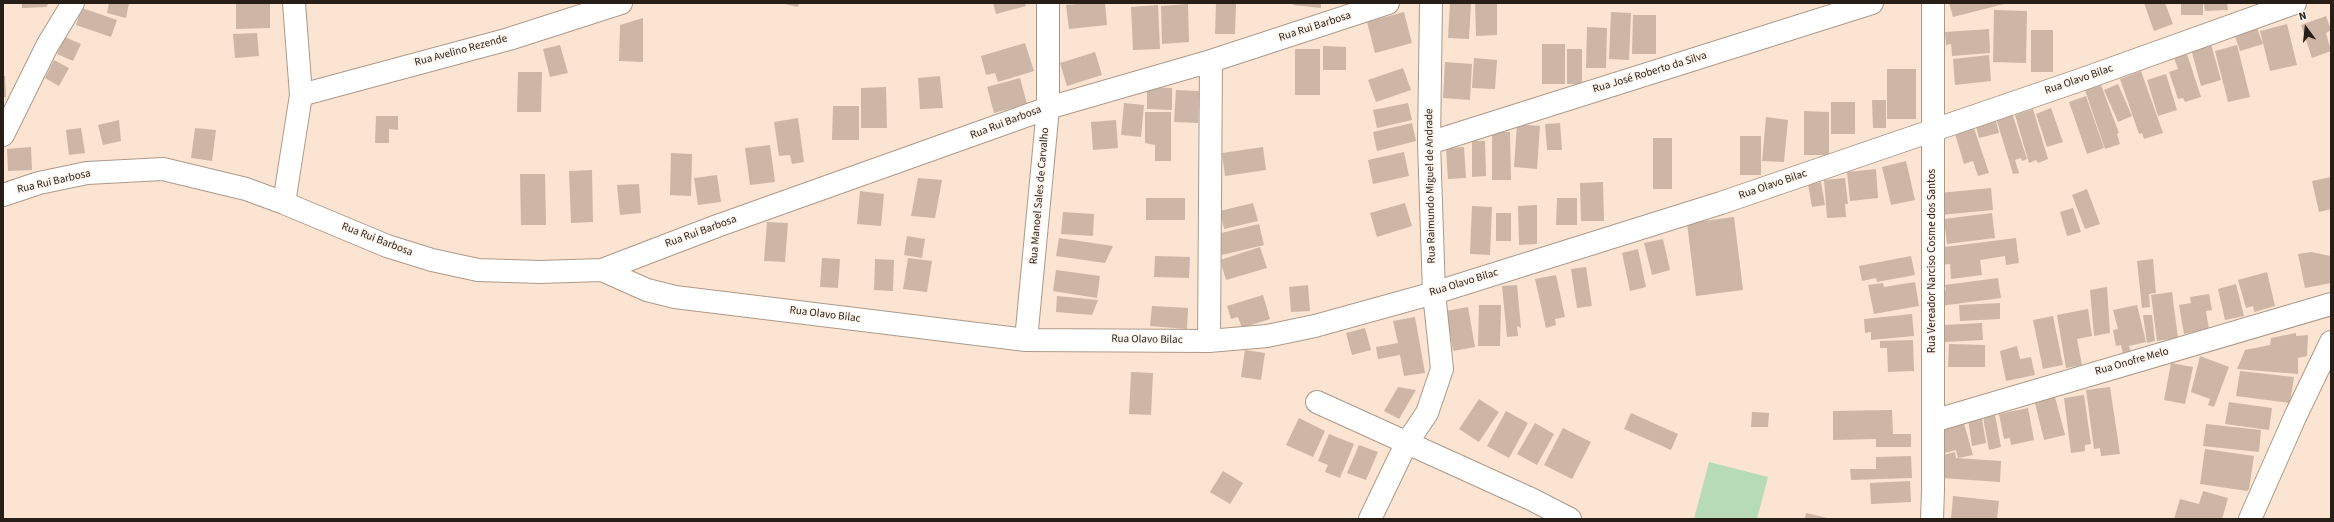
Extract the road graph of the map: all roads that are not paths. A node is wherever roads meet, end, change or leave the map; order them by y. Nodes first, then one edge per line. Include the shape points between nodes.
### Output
1 (73, 3) edge
2 (294, 3) edge
3 (621, 3) edge
4 (1048, 3) edge
5 (1388, 3) edge
6 (1431, 3) edge
7 (1872, 3) edge
8 (1934, 3) edge
9 (2295, 3) edge
10 (1211, 61) junction
11 (301, 95) junction
12 (1048, 108) junction
13 (1932, 129) junction
14 (3, 135) edge
15 (1429, 143) junction
16 (3, 195) edge
17 (284, 202) junction
18 (602, 270) junction
19 (1434, 293) junction
20 (2331, 304) edge
21 (1026, 340) junction
22 (1209, 341) junction
23 (2331, 342) edge
24 (1317, 402) dead end
25 (1933, 421) junction
26 (1406, 444) junction
27 (1370, 519) edge
28 (1570, 519) edge
29 (1932, 519) edge
30 (2250, 519) edge

1 - 14 street via 47,46
2 - 11 street
3 - 11 street, Rua Avelino Rezende via 509,38
4 - 12 street, Rua Manoel Sales de Carvalho
5 - 10 street, Rua Rui Barbosa
6 - 15 street, Rua Raimundo Miguel de Andrade
7 - 15 street, Rua José Roberto da Silva
8 - 13 street, Rua Vereador Narciso Cosme dos Santos
9 - 13 street, Rua Olavo Bilac via 2080,80
10 - 12 street, Rua Rui Barbosa
10 - 22 street
11 - 17 street
12 - 18 street, Rua Rui Barbosa via 717,226
12 - 21 street, Rua Manoel Sales de Carvalho
13 - 19 street, Rua Olavo Bilac via 1722,203
13 - 25 street, Rua Vereador Narciso Cosme dos Santos
15 - 19 street, Rua Raimundo Miguel de Andrade
16 - 17 street, Rua Rui Barbosa via 39,183 87,173 163,169 246,189
17 - 18 street, Rua Rui Barbosa via 387,246 432,260 478,270
18 - 21 street, Rua Olavo Bilac via 647,290 675,297
19 - 22 street, Rua Olavo Bilac via 1267,336
19 - 26 street, Rua Raimundo Miguel de Andrade via 1442,369 1427,413
20 - 25 street, Rua Onofre Melo
21 - 22 street, Rua Olavo Bilac
23 - 30 street
24 - 26 street
25 - 29 street, Rua Vereador Narciso Cosme dos Santos
26 - 27 street
26 - 28 street via 1531,498

